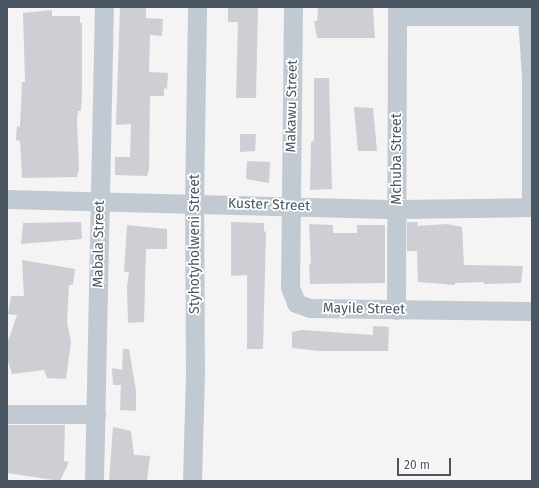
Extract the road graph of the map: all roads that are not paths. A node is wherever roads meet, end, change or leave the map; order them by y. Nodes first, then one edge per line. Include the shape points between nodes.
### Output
1 (104, 7) edge
2 (197, 7) edge
3 (293, 7) edge
4 (397, 11) edge
5 (529, 16) edge
6 (532, 76) edge
7 (7, 199) edge
8 (100, 200) junction
9 (194, 203) junction
10 (291, 206) junction
11 (531, 207) edge
12 (397, 209) junction
13 (396, 310) junction
14 (532, 311) edge
15 (7, 414) edge
16 (96, 414) junction
17 (94, 481) edge
18 (192, 481) edge

1 - 8 street, Mabala Street
2 - 9 street, Styhotyholweni Street
3 - 10 street, Makawu Street
4 - 5 street
4 - 12 street, Mchuba Street
5 - 6 street
6 - 11 street
7 - 8 street, Kuster Street
8 - 9 street, Kuster Street
8 - 16 street, Mabala Street
9 - 10 street, Kuster Street
9 - 18 street, Styhotyholweni Street via 195,374
10 - 12 street, Kuster Street
10 - 13 street, Mayile Street via 290,288 296,303 310,308
11 - 12 street, Kuster Street
12 - 13 street, Mchuba Street
13 - 14 street, Mayile Street
15 - 16 street
16 - 17 street, Mabala Street

